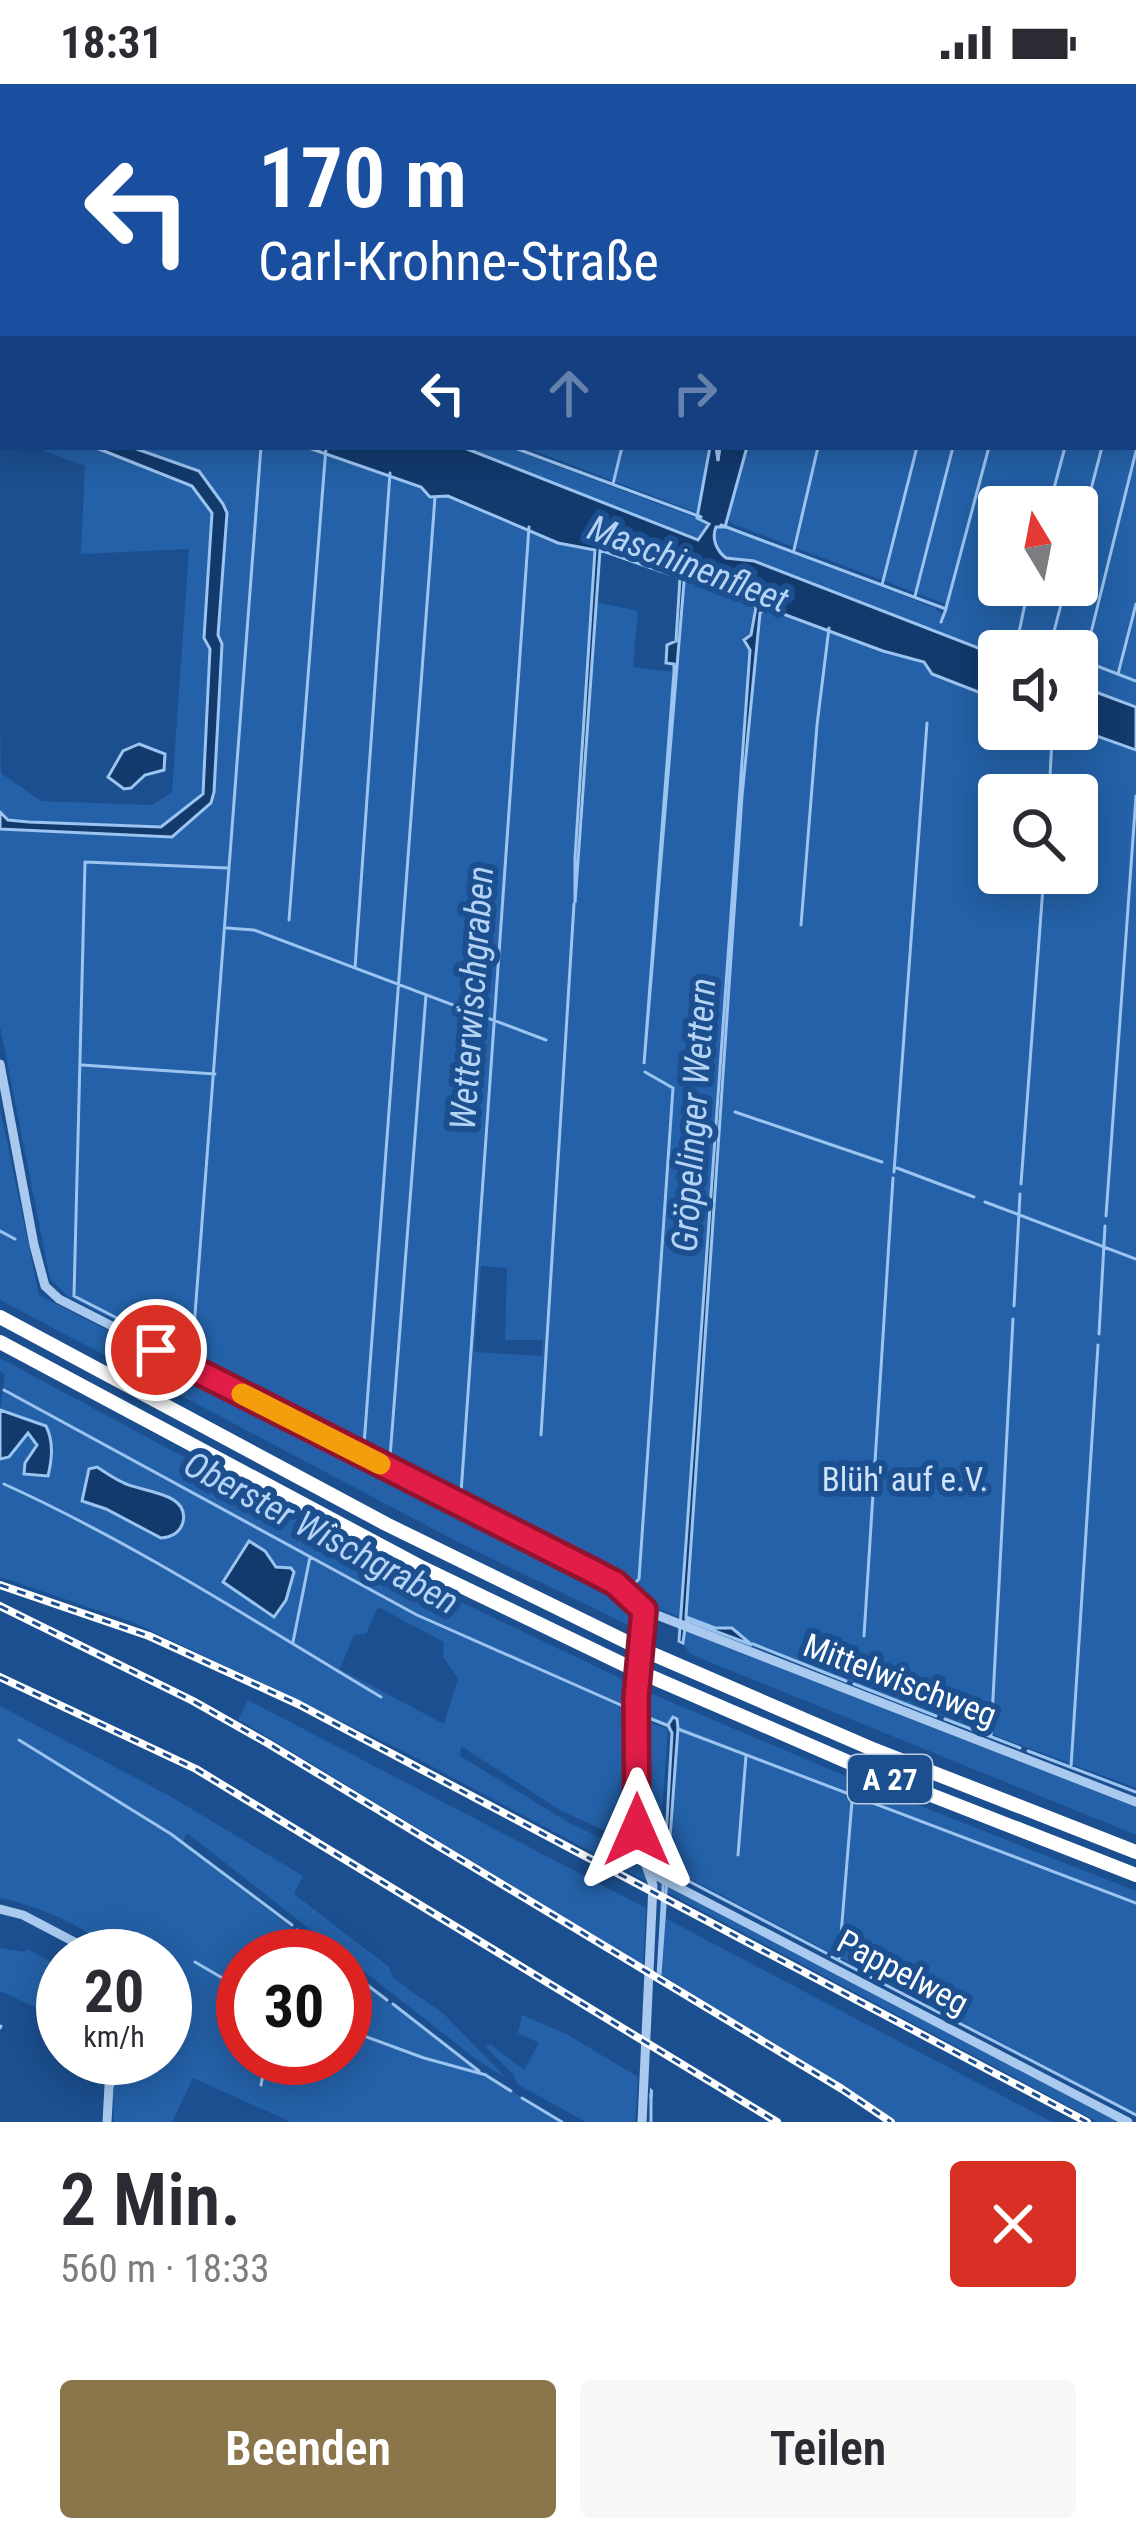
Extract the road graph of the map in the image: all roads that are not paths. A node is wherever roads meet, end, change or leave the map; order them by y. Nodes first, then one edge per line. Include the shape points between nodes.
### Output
1 (0, 1064) edge
2 (0, 1317) edge
3 (0, 1342) edge
4 (644, 1610) junction
5 (1136, 1802) edge
6 (1136, 1852) edge
7 (659, 1875) junction
8 (1136, 1875) edge
9 (0, 1909) edge
10 (50, 1929) edge
11 (109, 2085) edge
12 (107, 2122) edge
13 (642, 2122) edge
14 (1128, 2122) edge

1 - 4 street, Mittelwischweg via 34,1245 45,1286 59,1299 615,1583
2 - 6 highway, A 27, bridge via 386,1524 631,1644
3 - 8 highway, A 27, bridge via 419,1566 646,1675
4 - 5 street, Mittelwischweg
4 - 7 street via 635,1810 641,1852
7 - 13 street
7 - 14 street, Pappelweg
9 - 10 street
11 - 12 street

